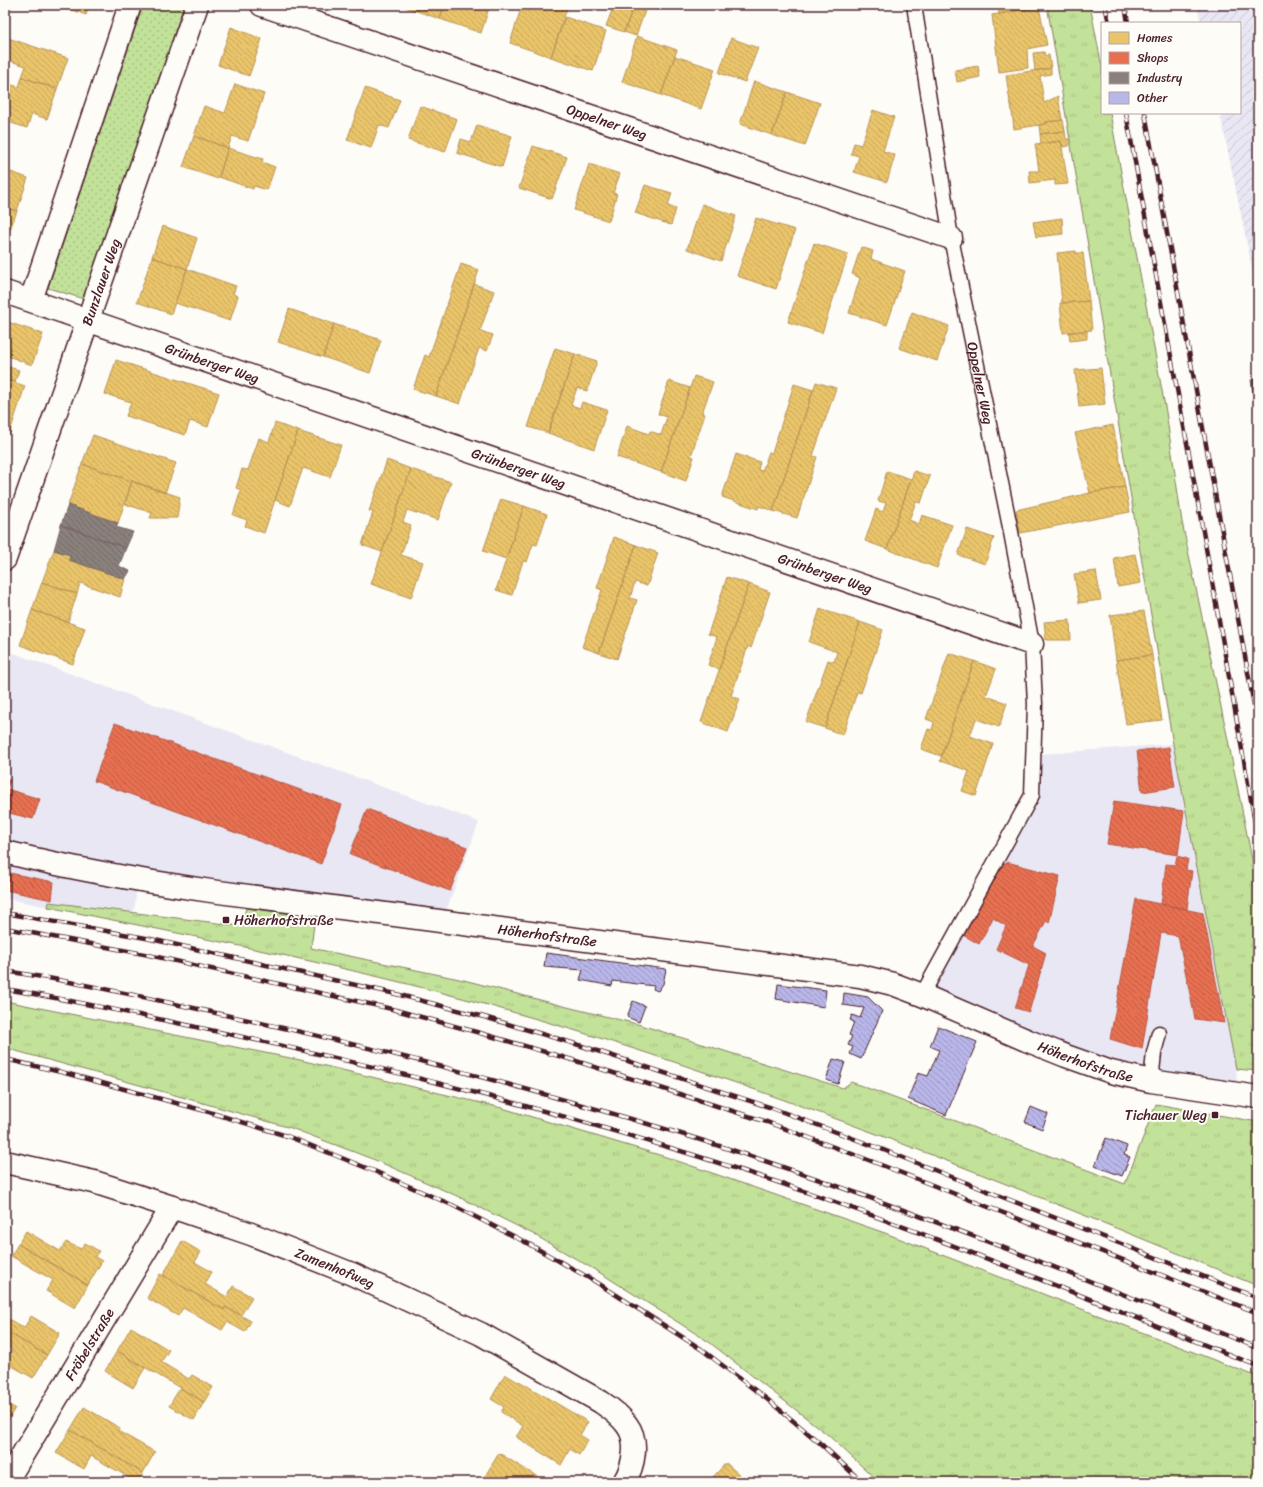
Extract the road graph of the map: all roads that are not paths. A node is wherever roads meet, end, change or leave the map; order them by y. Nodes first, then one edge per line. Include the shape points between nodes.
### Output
1 (130, 5) edge
2 (197, 5) edge
3 (262, 5) edge
4 (914, 5) edge
5 (951, 238) junction
6 (5, 292) edge
7 (31, 300) junction
8 (88, 320) junction
9 (5, 559) edge
10 (1032, 644) junction
11 (5, 852) edge
12 (922, 995) junction
13 (1159, 1032) dead end
14 (1150, 1081) junction
15 (1258, 1097) edge
16 (5, 1162) edge
17 (172, 1207) junction
18 (6, 1482) edge
19 (624, 1482) edge

1 - 7 street
2 - 8 street, Bunzlauer Weg
3 - 5 street, Oppelner Weg
4 - 5 lane, Oppelner Weg
5 - 10 lane, Oppelner Weg
6 - 7 street, Grünberger Weg
7 - 8 street, Grünberger Weg
8 - 9 street, Bunzlauer Weg
8 - 10 street, Grünberger Weg
10 - 12 lane via 1035,704 1032,795
11 - 12 street, Höherhofstraße via 128,878 212,891 860,976 893,984
12 - 14 street, Höherhofstraße via 1066,1056 1111,1072
13 - 14 lane
14 - 15 street, Höherhofstraße
16 - 17 street, Zamenhofweg via 94,1182
17 - 18 street, Fröbelstraße
17 - 19 street, Zamenhofweg via 251,1234 352,1274 481,1334 601,1402 617,1413 633,1437 632,1464

